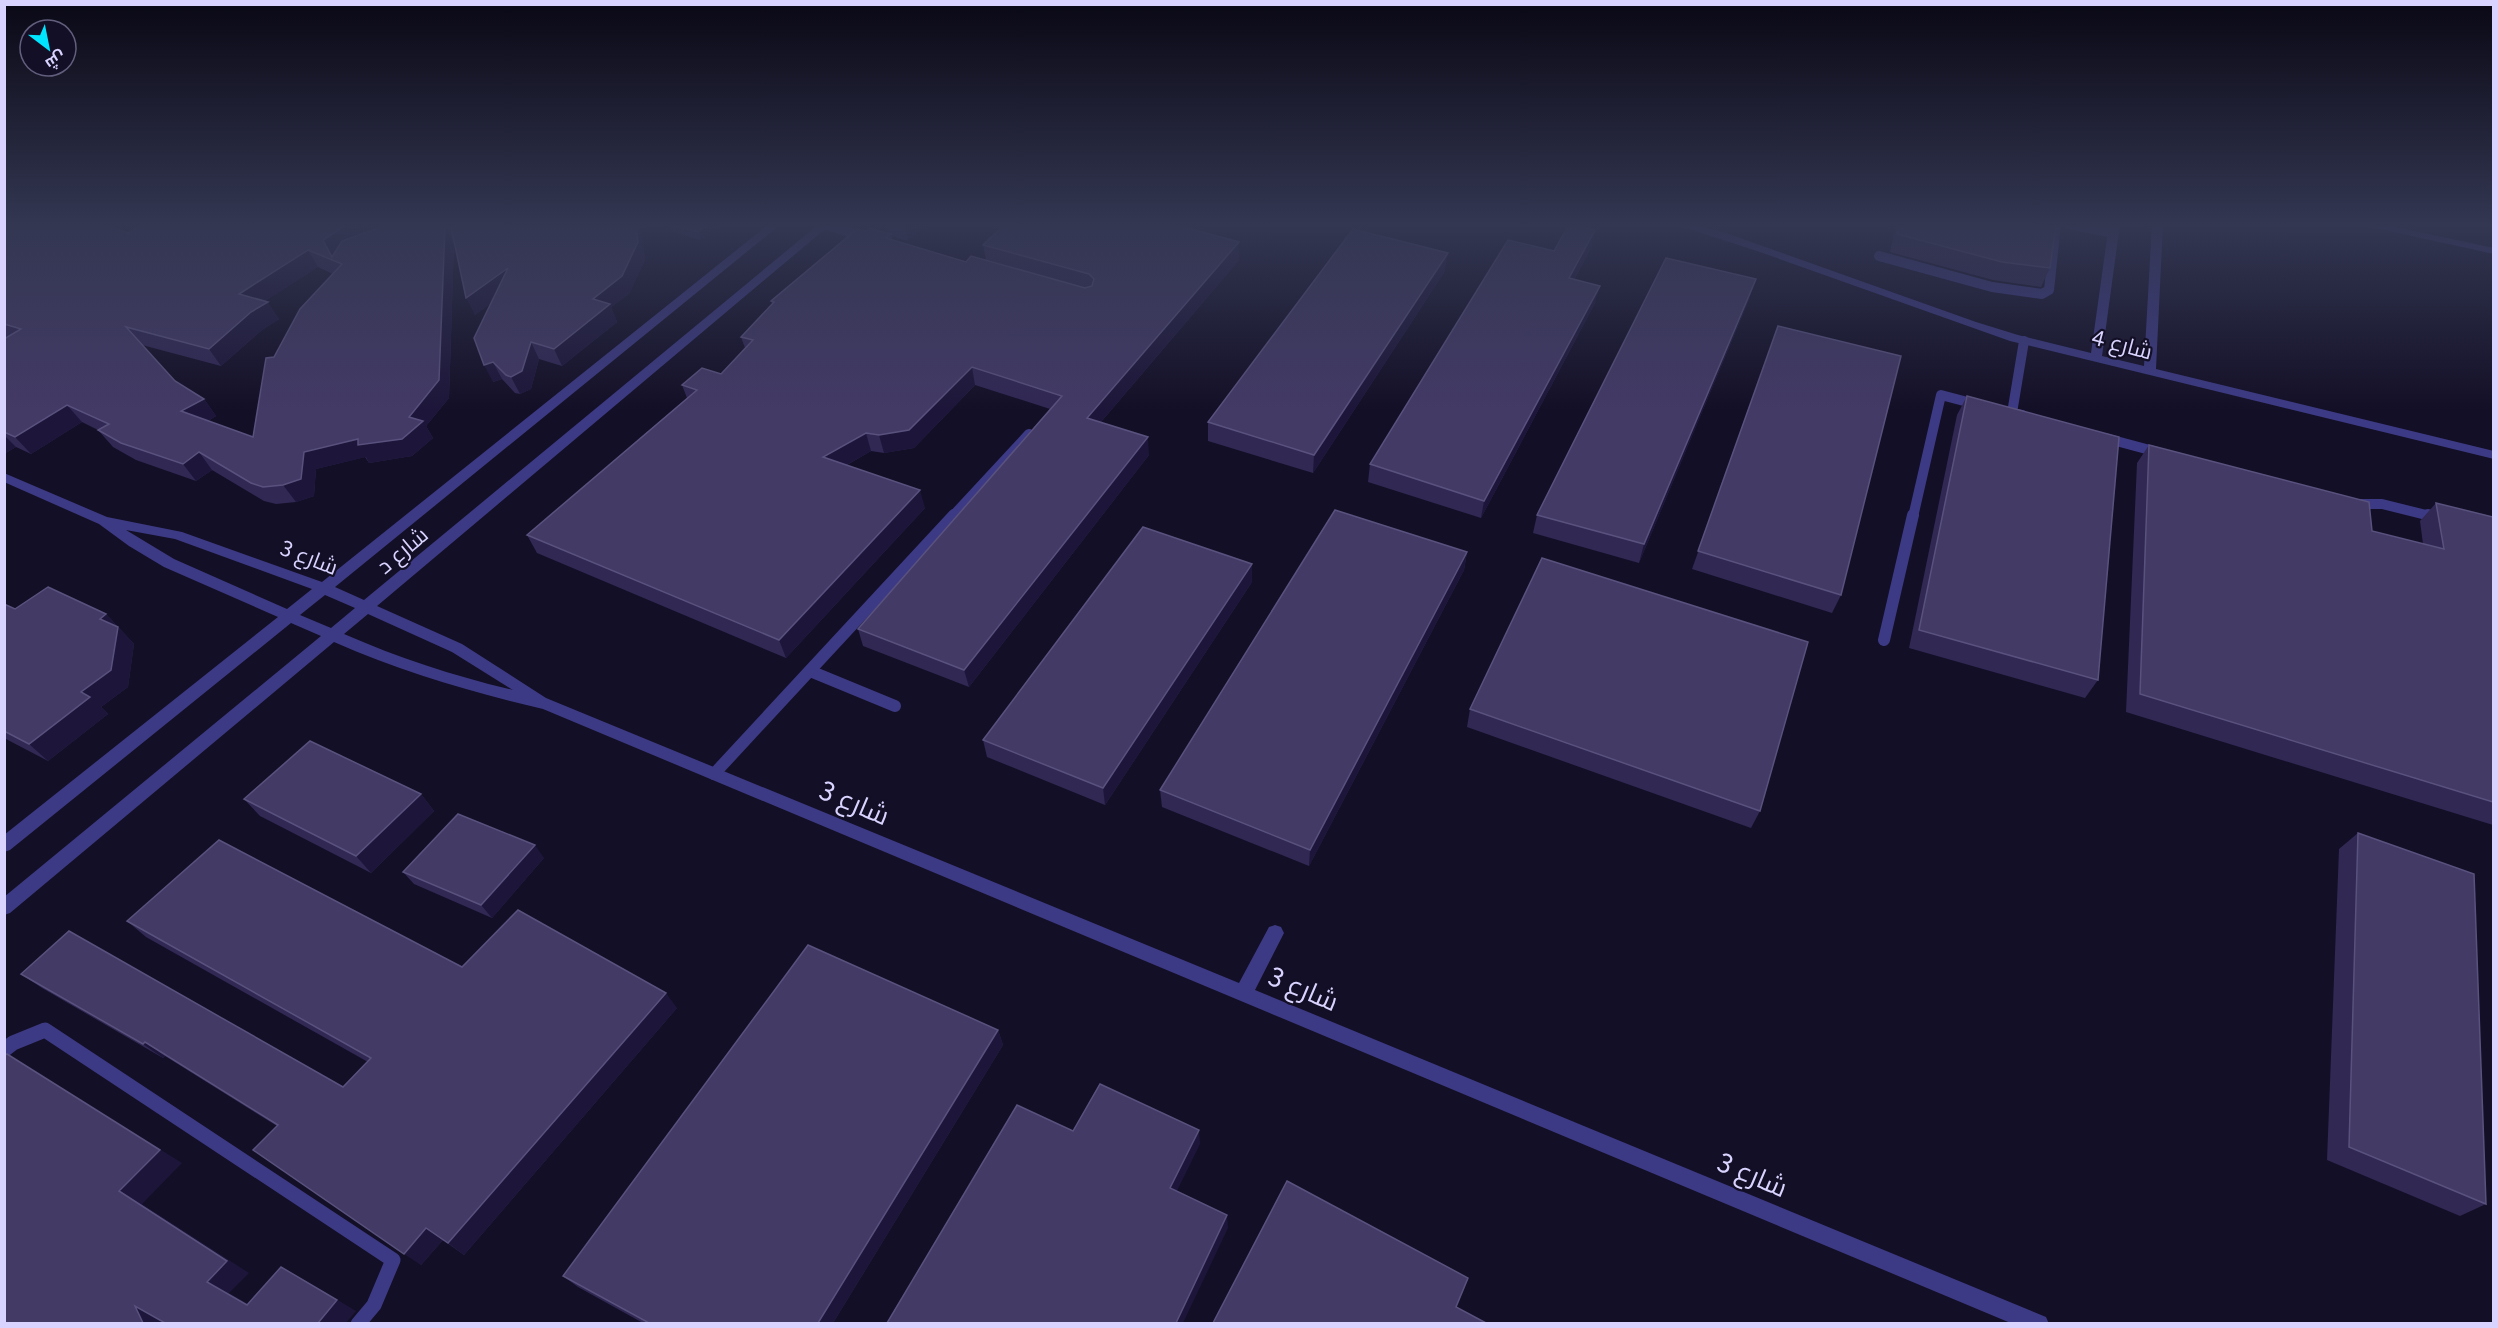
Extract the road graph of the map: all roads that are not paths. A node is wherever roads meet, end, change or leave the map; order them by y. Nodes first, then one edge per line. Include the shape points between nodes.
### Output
1 (699, 286) edge
2 (752, 286) edge
3 (1862, 286) edge
4 (1988, 286) edge
5 (2049, 286) edge
6 (2107, 286) edge
7 (2156, 286) edge
8 (2024, 341) junction
9 (2096, 358) junction
10 (2150, 373) junction
11 (2002, 410) junction
12 (2035, 419) edge
13 (1041, 421) edge
14 (2091, 434) edge
15 (2169, 455) edge
16 (2493, 455) edge
17 (4, 477) edge
18 (2338, 501) edge
19 (2449, 520) edge
20 (104, 521) junction
21 (324, 588) junction
22 (367, 607) junction
23 (289, 616) junction
24 (333, 635) junction
25 (1884, 640) dead end
26 (810, 671) junction
27 (546, 704) junction
28 (895, 706) dead end
29 (714, 774) junction
30 (4, 845) edge
31 (4, 908) edge
32 (1275, 933) dead end
33 (1243, 993) junction
34 (4, 1050) edge
35 (358, 1323) edge
36 (2039, 1323) edge

1 - 21 street, شارع د
2 - 22 street, شارع د
3 - 8 street, شارع 4
4 - 5 lane via 2042,294
6 - 9 street
7 - 10 street
8 - 9 street, شارع 4
8 - 11 lane
9 - 10 street, شارع 4
10 - 16 street, شارع 4
11 - 12 lane
11 - 25 lane via 1941,395
13 - 26 lane
14 - 15 lane
17 - 20 street, شارع 3
18 - 19 lane via 2382,504
20 - 21 street, شارع 3 via 177,535
20 - 23 street, شارع 3 via 169,563
21 - 22 street, شارع 3
21 - 23 street, شارع د
22 - 24 street, شارع د
22 - 27 street, شارع 3 via 488,665
23 - 24 street, شارع 3
23 - 30 street, شارع د
24 - 27 street, شارع 3 via 428,673
24 - 31 street, شارع د
26 - 28 lane
26 - 29 lane
27 - 29 street, شارع 3
29 - 33 street, شارع 3
32 - 33 street
33 - 36 street, شارع 3
34 - 35 lane via 45,1030 393,1260 374,1305

